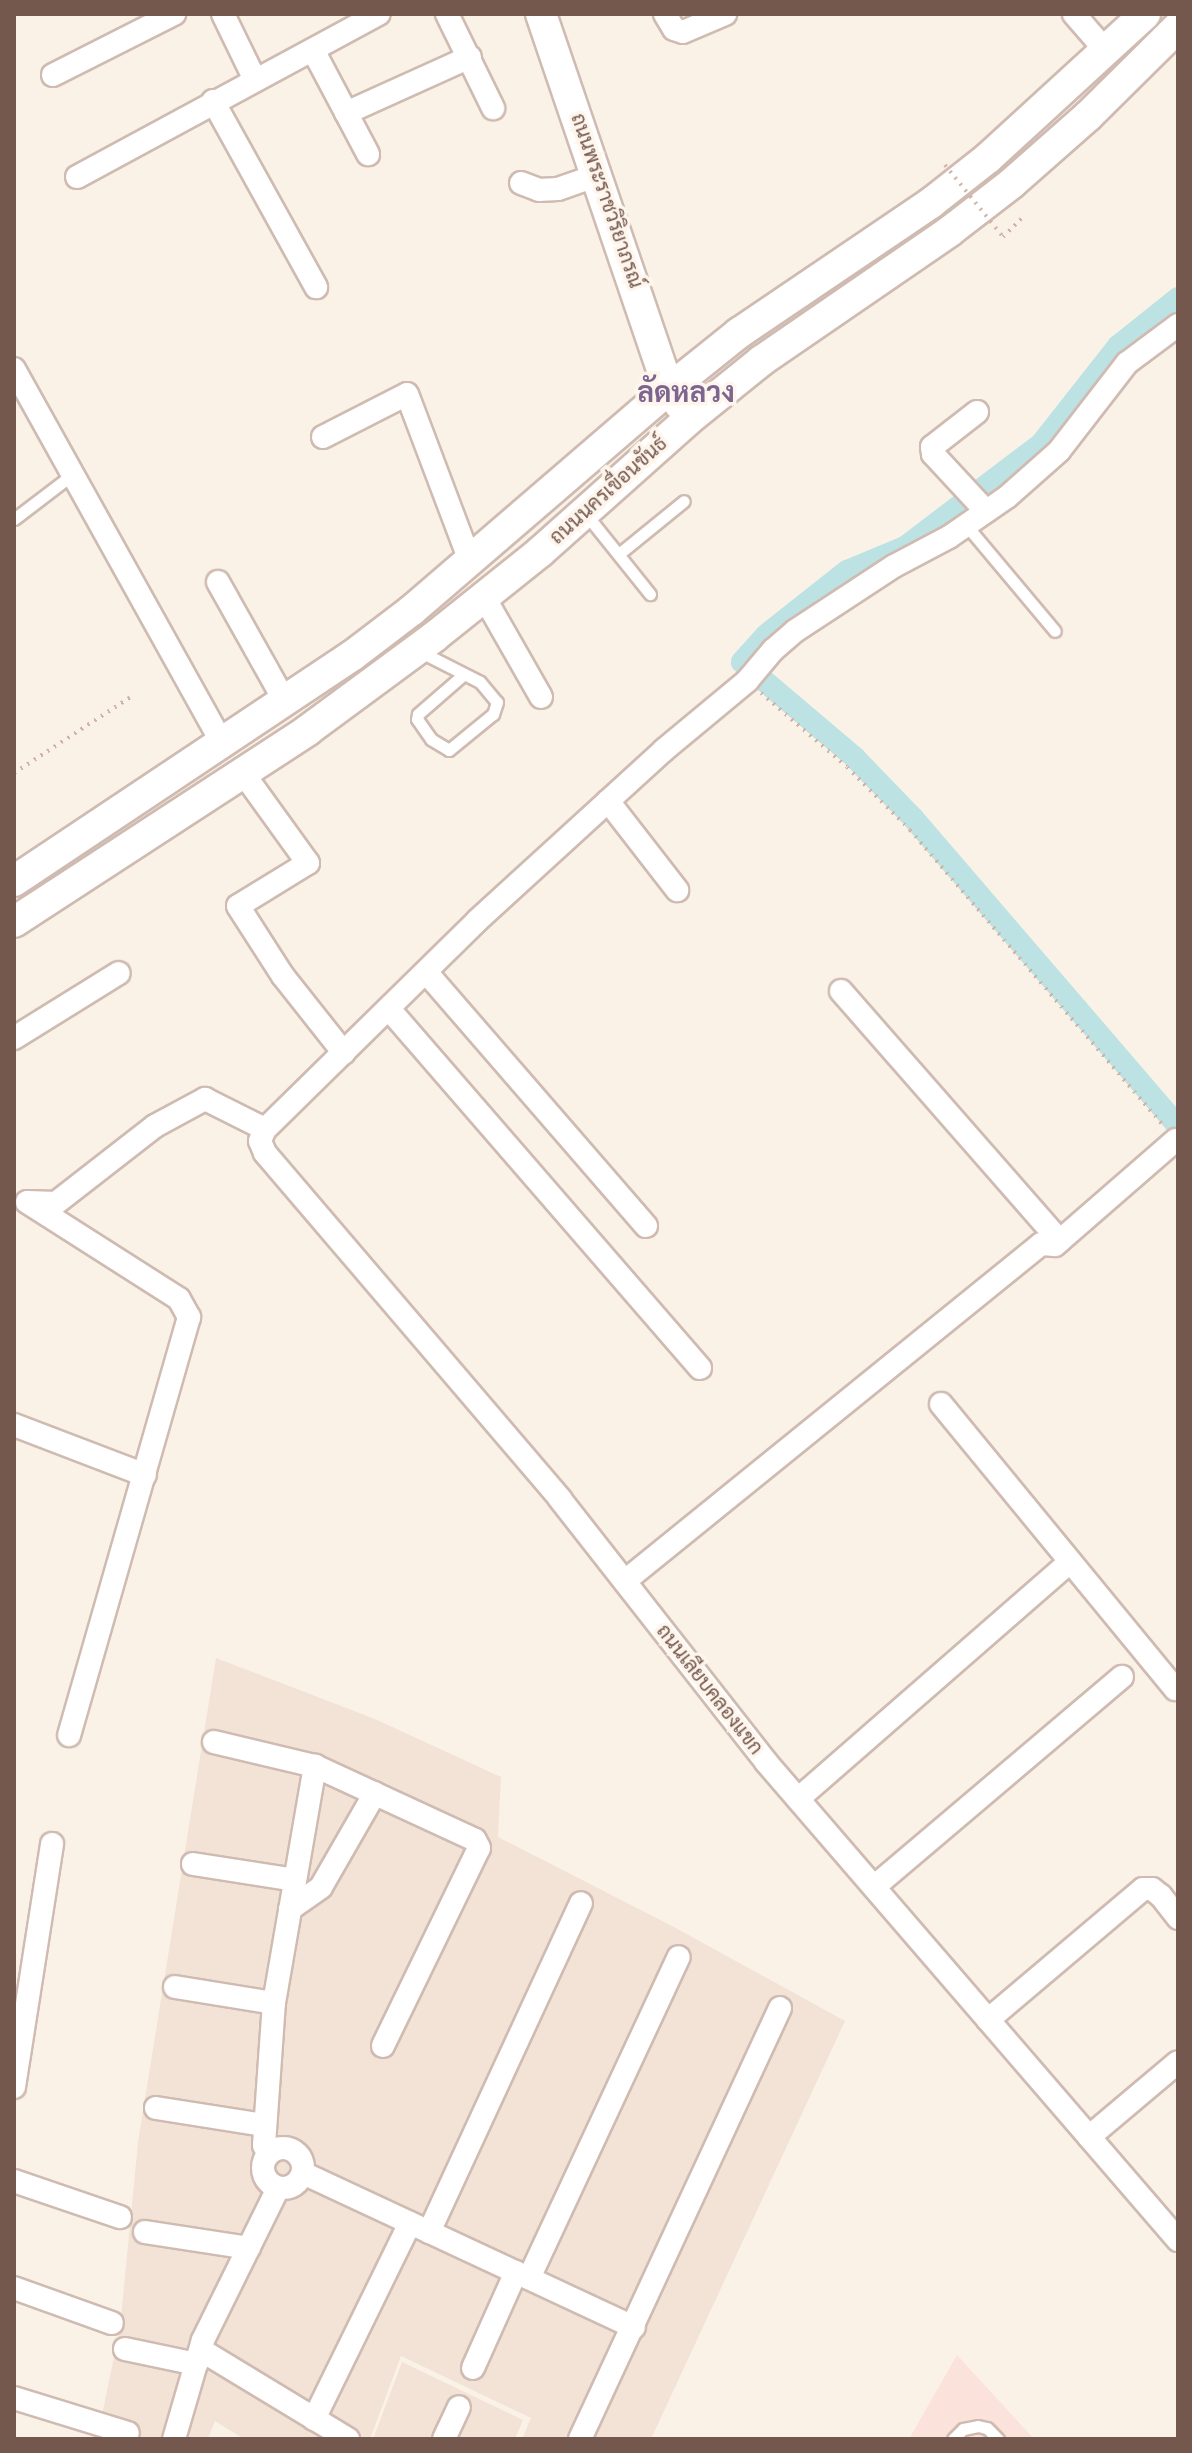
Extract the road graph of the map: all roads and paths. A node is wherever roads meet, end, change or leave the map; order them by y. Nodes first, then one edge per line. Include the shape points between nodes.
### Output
1 (174, 14) edge
2 (223, 14) edge
3 (447, 14) edge
4 (541, 14) edge
5 (665, 14) edge
6 (725, 14) edge
7 (1074, 14) edge
8 (1145, 14) edge
9 (374, 15) edge
10 (1178, 27) edge
11 (313, 50) junction
12 (1106, 51) junction
13 (470, 57) junction
14 (53, 75) dead end
15 (255, 80) junction
16 (213, 101) junction
17 (493, 108) dead end
18 (346, 113) junction
19 (368, 154) dead end
20 (945, 165) dead end
21 (598, 175) junction
22 (77, 177) dead end
23 (521, 183) dead end
24 (1023, 217) dead end
25 (316, 287) dead end
26 (1178, 325) edge
27 (14, 369) edge
28 (669, 389) junction
29 (977, 412) dead end
30 (688, 420) junction
31 (323, 437) dead end
32 (73, 474) junction
33 (560, 484) junction
34 (684, 501) dead end
35 (977, 501) junction
36 (585, 512) junction
37 (14, 519) edge
38 (966, 525) junction
39 (620, 553) junction
40 (470, 561) junction
41 (218, 582) dead end
42 (650, 594) dead end
43 (484, 597) junction
44 (1055, 631) dead end
45 (418, 650) junction
46 (463, 675) junction
47 (747, 681) junction
48 (132, 696) dead end
49 (541, 697) dead end
50 (286, 703) junction
51 (223, 744) junction
52 (14, 773) edge
53 (243, 773) junction
54 (608, 801) junction
55 (81, 838) junction
56 (99, 866) junction
57 (14, 881) edge
58 (677, 890) dead end
59 (14, 922) edge
60 (426, 972) junction
61 (119, 973) dead end
62 (841, 991) dead end
63 (389, 1009) junction
64 (14, 1038) edge
65 (344, 1053) junction
66 (265, 1129) junction
67 (1176, 1140) joint
68 (20, 1199) edge
69 (646, 1226) dead end
70 (1060, 1241) junction
71 (700, 1368) dead end
72 (941, 1404) dead end
73 (14, 1425) edge
74 (145, 1475) junction
75 (1070, 1562) junction
76 (625, 1581) junction
77 (1122, 1677) dead end
78 (1175, 1689) dead end
79 (69, 1735) dead end
80 (214, 1742) dead end
81 (315, 1766) junction
82 (375, 1793) junction
83 (798, 1799) junction
84 (52, 1844) dead end
85 (193, 1864) dead end
86 (295, 1880) junction
87 (874, 1887) junction
88 (581, 1903) dead end
89 (290, 1909) junction
90 (1178, 1918) edge
91 (679, 1957) dead end
92 (175, 1987) dead end
93 (274, 2003) junction
94 (780, 2008) dead end
95 (988, 2020) junction
96 (383, 2046) dead end
97 (1178, 2062) edge
98 (14, 2087) edge
99 (156, 2108) dead end
100 (265, 2125) junction
101 (1089, 2137) junction
102 (268, 2154) junction
103 (303, 2173) junction
104 (14, 2181) edge
105 (278, 2188) junction
106 (120, 2217) dead end
107 (420, 2227) junction
108 (145, 2232) dead end
109 (1178, 2240) edge
110 (249, 2248) junction
111 (522, 2275) junction
112 (14, 2288) edge
113 (112, 2323) dead end
114 (634, 2327) junction
115 (125, 2349) dead end
116 (198, 2357) junction
117 (473, 2368) dead end
118 (14, 2398) edge
119 (459, 2407) dead end
120 (314, 2419) junction
121 (128, 2433) dead end
122 (174, 2439) edge
123 (348, 2439) edge
124 (444, 2439) edge
125 (580, 2439) edge
126 (953, 2439) edge
127 (998, 2439) edge

1 - 14 street
2 - 15 street
3 - 13 street
4 - 21 main road, ถนนพระราชวิริยาภรณ์
5 - 6 street via 674,29 683,32
7 - 12 street
8 - 12 main road, ถนนนครเขื่อนขันธ์
9 - 11 street
10 - 30 main road, ถนนนครเขื่อนขันธ์ via 1012,183 761,361
11 - 15 street
11 - 18 street
12 - 28 main road, ถนนนครเขื่อนขันธ์ via 931,203 739,333
13 - 17 street
13 - 18 street
15 - 16 street
16 - 22 street
16 - 25 street
18 - 19 street
20 - 24 path, bridge via 1003,237
21 - 23 street via 558,189 539,190
21 - 28 main road, ถนนพระราชวิริยาภรณ์
26 - 35 street via 1127,363 1059,451
27 - 32 street
28 - 30 main road, ถนนพระราชวิริยาภรณ์
28 - 33 main road, ถนนนครเขื่อนขันธ์
29 - 35 street via 932,447
30 - 36 main road, ถนนนครเขื่อนขันธ์
31 - 40 street via 407,394
32 - 37 lane
32 - 51 street
33 - 36 main road
33 - 40 main road, ถนนนครเขื่อนขันธ์
34 - 39 lane
35 - 38 street
36 - 39 lane
36 - 43 main road, ถนนนครเขื่อนขันธ์
38 - 44 lane
38 - 47 street via 795,631
39 - 42 lane
40 - 50 main road, ถนนนครเขื่อนขันธ์
41 - 50 street
43 - 45 main road, ถนนนครเขื่อนขันธ์
43 - 49 street
45 - 46 lane
45 - 53 main road, ถนนนครเขื่อนขันธ์
46 - 46 lane via 417,719 431,739 449,750 493,714 497,702 480,682
47 - 54 street
47 - 67 path via 910,830
48 - 52 path
50 - 51 main road, ถนนนครเขื่อนขันธ์
51 - 55 main road, ถนนนครเขื่อนขันธ์
53 - 56 main road, ถนนนครเขื่อนขันธ์
53 - 65 street via 308,863 238,906 283,976
54 - 58 street
54 - 60 street
55 - 56 main road
55 - 57 main road, ถนนนครเขื่อนขันธ์
56 - 59 main road, ถนนนครเขื่อนขันธ์
60 - 63 street
60 - 69 street
61 - 64 street
62 - 70 street
63 - 65 street
63 - 71 street
65 - 66 street
66 - 68 street via 205,1099 155,1126 56,1203
66 - 76 street, ถนนเลียบคลองแขก via 260,1141 265,1153
67 - 70 street
68 - 74 street via 179,1299 189,1317
70 - 76 street via 1041,1244
72 - 75 street
73 - 74 street
74 - 79 street
75 - 78 street
75 - 83 street
76 - 83 street, ถนนเลียบคลองแขก
77 - 87 street
80 - 81 street
81 - 82 street
81 - 86 street
82 - 89 street via 321,1887
82 - 96 street via 467,1834 479,1848
83 - 87 street, ถนนเลียบคลองแขก
84 - 98 street
85 - 86 street
86 - 89 street
87 - 95 street, ถนนเลียบคลองแขก
88 - 107 street
89 - 93 street
90 - 95 street via 1161,1896 1143,1889
91 - 111 street
92 - 93 street
93 - 100 street
94 - 114 street
95 - 101 street, ถนนเลียบคลองแขก
97 - 101 street
99 - 100 street
100 - 102 street
101 - 109 street, ถนนเลียบคลองแขก
102 - 103 street via 281,2148 294,2151
102 - 105 street via 263,2174
103 - 105 street via 296,2184
103 - 107 street
104 - 106 street
105 - 110 street
107 - 111 street
107 - 120 street
108 - 110 street
110 - 116 street
111 - 114 street
111 - 117 street
112 - 113 street
114 - 125 street
115 - 116 street
116 - 120 street
116 - 122 street
118 - 121 street
119 - 124 street
120 - 123 street
126 - 127 lane via 963,2429 978,2426

